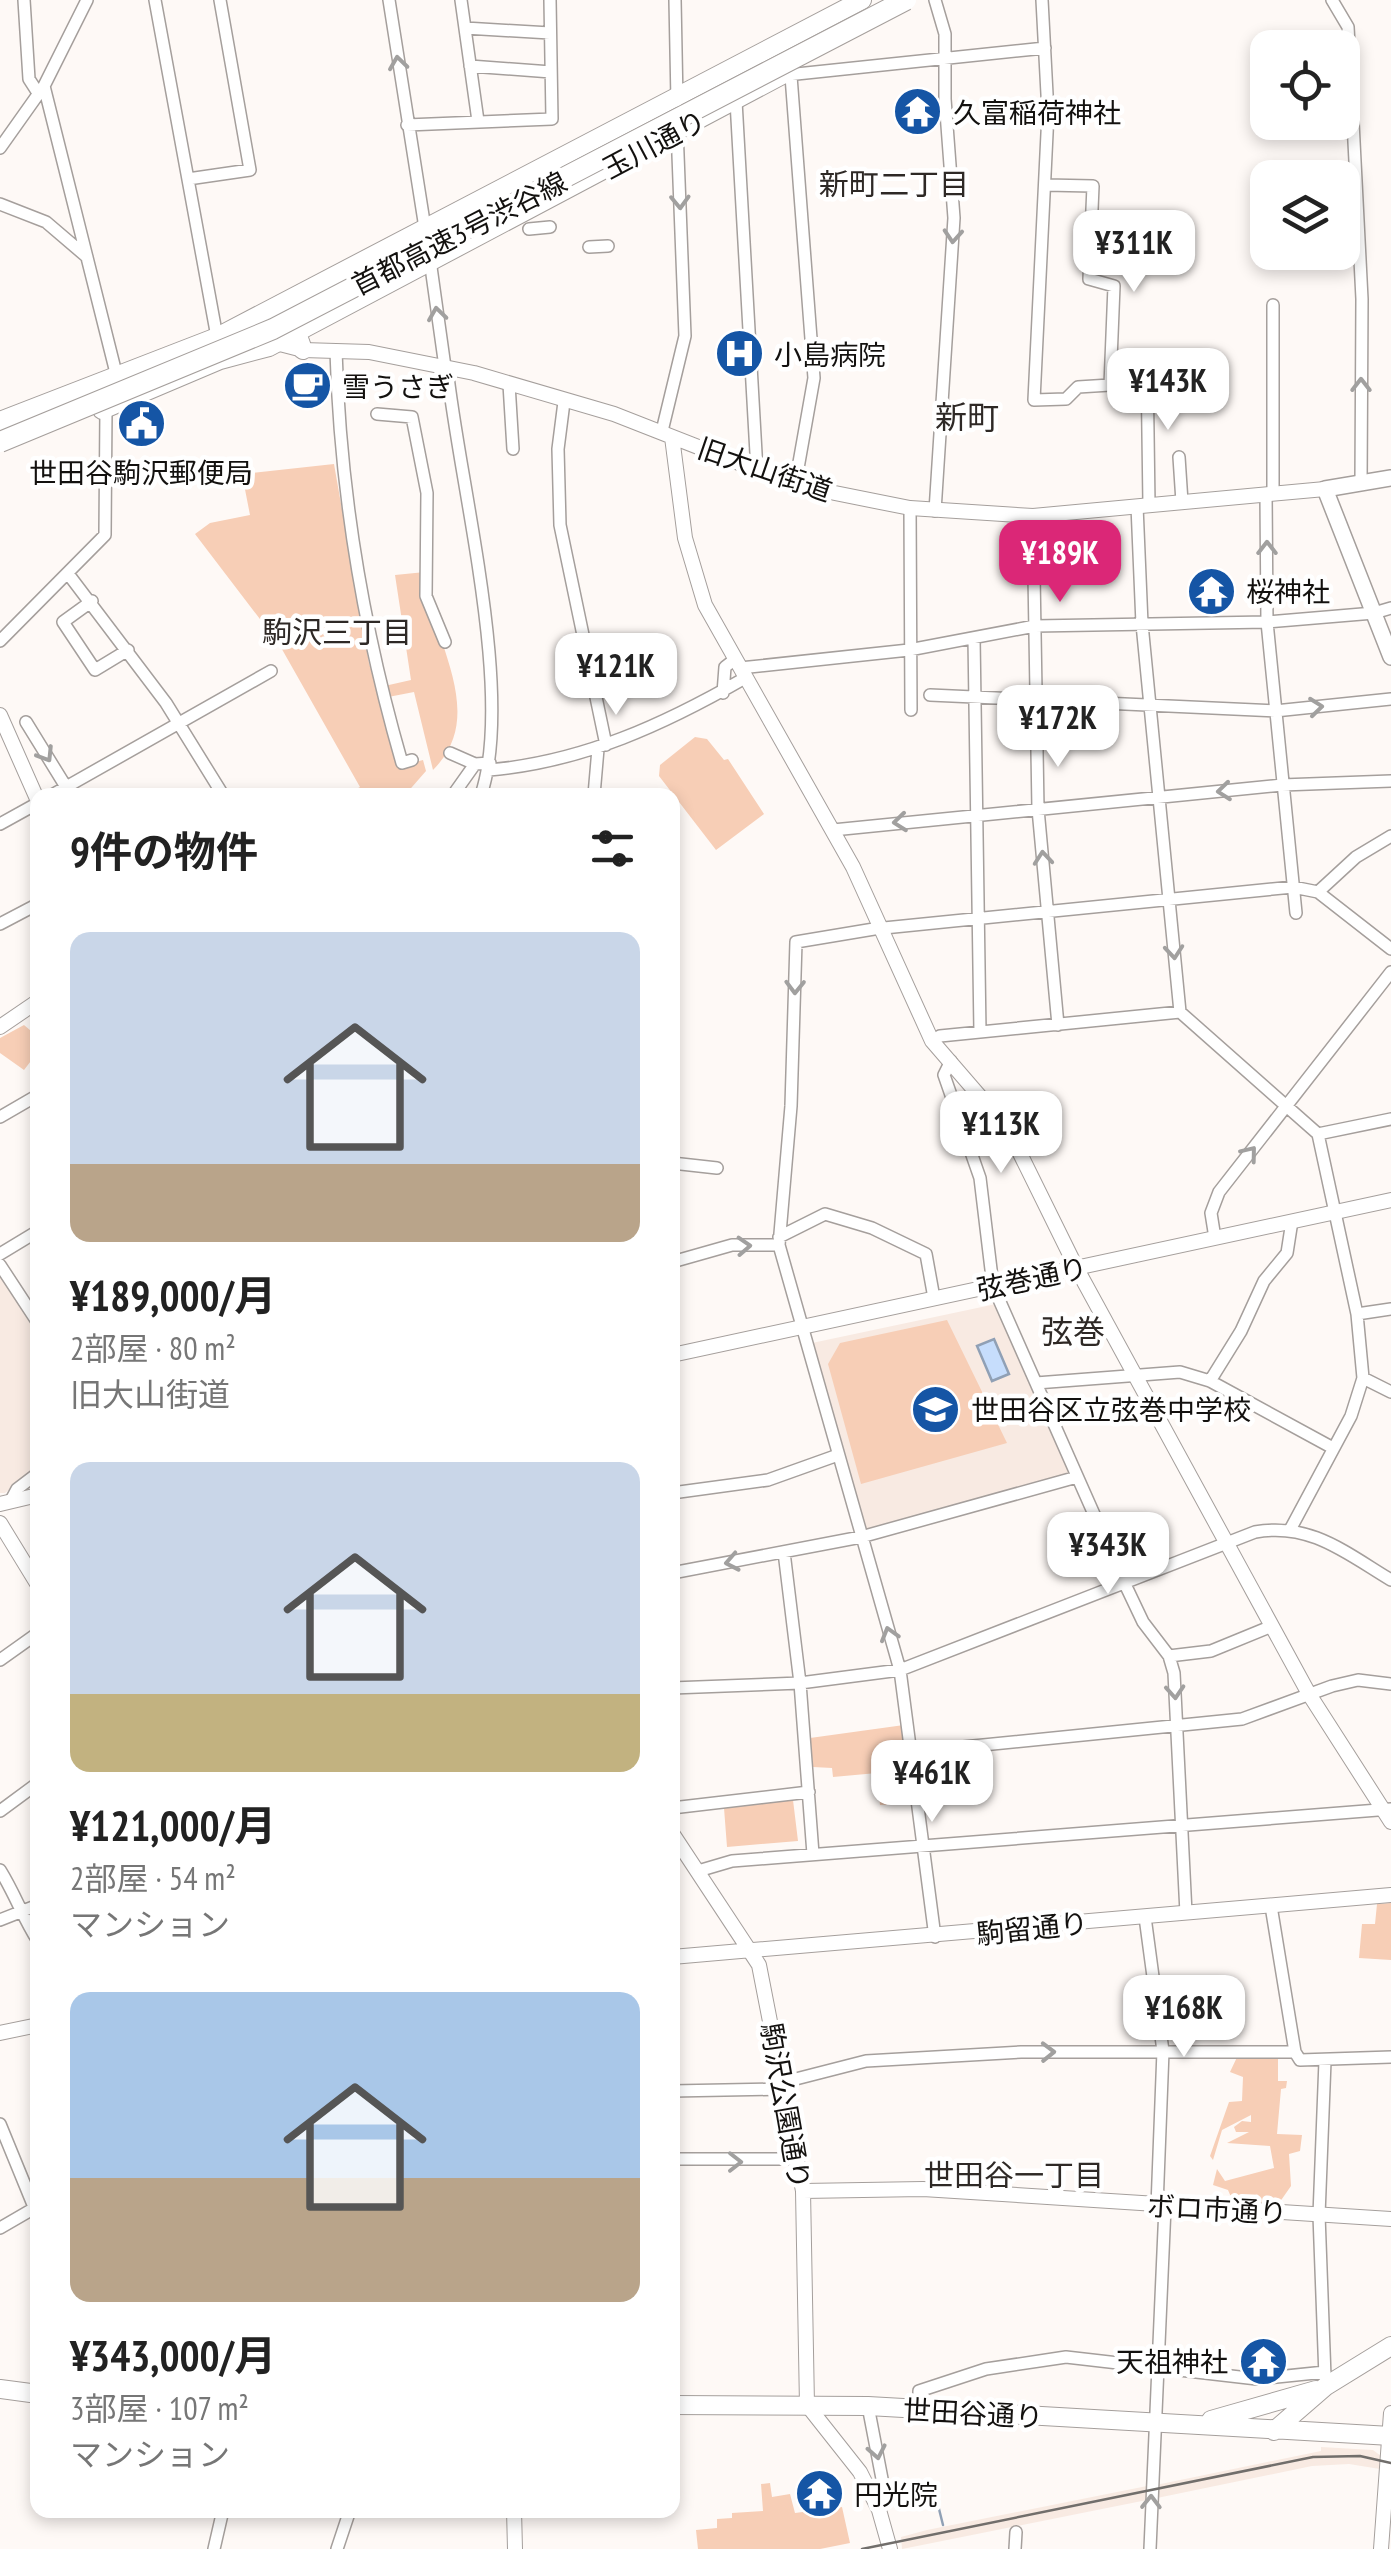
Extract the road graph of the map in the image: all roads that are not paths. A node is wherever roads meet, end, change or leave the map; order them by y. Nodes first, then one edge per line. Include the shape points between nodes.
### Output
1 (24, 0) edge
2 (87, 0) edge
3 (155, 0) edge
4 (220, 0) edge
5 (389, 0) edge
6 (461, 0) edge
7 (550, 0) edge
8 (676, 0) edge
9 (862, 0) edge
10 (877, 0) edge
11 (906, 0) edge
12 (924, 0) edge
13 (935, 0) edge
14 (1042, 0) edge
15 (1332, 0) edge
16 (465, 28) junction
17 (550, 34) junction
18 (1046, 48) junction
19 (946, 60) junction
20 (470, 66) junction
21 (551, 72) junction
22 (788, 75) junction
23 (41, 90) junction
24 (677, 97) junction
25 (736, 101) junction
26 (478, 122) junction
27 (407, 125) junction
28 (677, 132) junction
29 (0, 148) edge
30 (188, 179) junction
31 (1046, 184) junction
32 (0, 204) edge
33 (550, 227) dead end
34 (424, 228) junction
35 (529, 228) dead end
36 (608, 246) dead end
37 (589, 247) dead end
38 (430, 260) junction
39 (90, 261) junction
40 (1273, 305) dead end
41 (296, 330) junction
42 (217, 337) junction
43 (276, 343) junction
44 (303, 350) junction
45 (336, 351) junction
46 (1146, 363) dead end
47 (446, 368) junction
48 (116, 373) junction
49 (509, 384) junction
50 (564, 402) junction
51 (106, 408) junction
52 (377, 414) dead end
53 (0, 424) edge
54 (668, 434) junction
55 (0, 442) edge
56 (512, 449) dead end
57 (0, 452) edge
58 (1179, 457) dead end
59 (758, 471) junction
60 (1391, 478) edge
61 (1361, 483) junction
62 (795, 486) junction
63 (1325, 488) junction
64 (1269, 493) junction
65 (1182, 502) junction
66 (1143, 506) junction
67 (910, 508) junction
68 (935, 511) junction
69 (1033, 516) junction
70 (69, 575) junction
71 (92, 601) junction
72 (1391, 608) edge
73 (1374, 614) junction
74 (1268, 622) junction
75 (1142, 624) junction
76 (1034, 626) junction
77 (974, 638) junction
78 (0, 642) edge
79 (445, 642) dead end
80 (128, 650) junction
81 (909, 650) junction
82 (1391, 658) edge
83 (740, 669) junction
84 (271, 672) dead end
85 (723, 692) junction
86 (930, 694) dead end
87 (974, 697) junction
88 (1391, 699) edge
89 (1036, 700) junction
90 (1150, 704) junction
91 (911, 710) dead end
92 (1275, 710) junction
93 (0, 716) edge
94 (26, 722) dead end
95 (178, 726) junction
96 (602, 747) junction
97 (450, 753) dead end
98 (412, 760) dead end
99 (475, 764) junction
100 (490, 766) junction
101 (1391, 781) edge
102 (1282, 785) junction
103 (32, 788) edge
104 (66, 788) edge
105 (73, 788) edge
106 (218, 788) edge
107 (458, 788) edge
108 (483, 788) edge
109 (595, 788) edge
110 (1159, 797) junction
111 (30, 807) edge
112 (1038, 809) junction
113 (976, 814) junction
114 (0, 824) edge
115 (833, 830) junction
116 (1391, 836) edge
117 (1293, 887) junction
118 (1318, 892) junction
119 (1169, 900) junction
120 (30, 908) edge
121 (1296, 912) dead end
122 (1048, 913) junction
123 (978, 920) junction
124 (0, 924) edge
125 (882, 929) junction
126 (1391, 949) edge
127 (1391, 972) edge
128 (30, 1006) edge
129 (1180, 1012) junction
130 (1058, 1024) junction
131 (0, 1026) edge
132 (980, 1032) junction
133 (932, 1041) junction
134 (951, 1061) junction
135 (30, 1099) edge
136 (1286, 1106) junction
137 (0, 1117) edge
138 (1391, 1119) edge
139 (1318, 1134) junction
140 (680, 1165) edge
141 (717, 1168) dead end
142 (1391, 1200) edge
143 (1335, 1212) junction
144 (1292, 1221) junction
145 (30, 1236) edge
146 (1215, 1238) junction
147 (779, 1241) junction
148 (0, 1254) edge
149 (680, 1260) edge
150 (0, 1265) edge
151 (1077, 1269) junction
152 (993, 1286) junction
153 (934, 1298) junction
154 (1391, 1309) edge
155 (30, 1311) edge
156 (1358, 1314) junction
157 (802, 1326) junction
158 (680, 1353) edge
159 (1136, 1375) junction
160 (1363, 1378) junction
161 (1210, 1381) junction
162 (1036, 1383) junction
163 (1391, 1392) edge
164 (1333, 1448) junction
165 (838, 1455) junction
166 (1077, 1477) junction
167 (30, 1479) edge
168 (680, 1492) edge
169 (30, 1497) edge
170 (5, 1503) edge
171 (0, 1523) edge
172 (1291, 1528) junction
173 (861, 1537) junction
174 (1227, 1544) junction
175 (784, 1552) junction
176 (680, 1572) edge
177 (30, 1573) edge
178 (1391, 1580) edge
179 (1124, 1582) junction
180 (1272, 1626) junction
181 (30, 1639) edge
182 (1169, 1656) junction
183 (0, 1660) edge
184 (900, 1670) junction
185 (800, 1683) junction
186 (1391, 1684) edge
187 (680, 1688) edge
188 (1310, 1694) junction
189 (1177, 1726) junction
190 (913, 1752) junction
191 (30, 1789) edge
192 (809, 1792) junction
193 (680, 1807) edge
194 (1387, 1808) edge
195 (0, 1811) edge
196 (1391, 1822) edge
197 (1182, 1825) junction
198 (680, 1846) edge
199 (924, 1846) junction
200 (813, 1854) junction
201 (0, 1870) edge
202 (698, 1872) junction
203 (1391, 1895) edge
204 (1271, 1906) junction
205 (30, 1910) edge
206 (24, 1913) junction
207 (1186, 1913) junction
208 (1145, 1917) junction
209 (0, 1920) edge
210 (30, 1925) edge
211 (936, 1937) junction
212 (750, 1953) junction
213 (680, 1957) edge
214 (30, 2027) edge
215 (0, 2033) edge
216 (1163, 2050) junction
217 (1295, 2052) junction
218 (1391, 2057) edge
219 (1326, 2061) junction
220 (784, 2086) junction
221 (680, 2090) edge
222 (0, 2124) edge
223 (798, 2159) junction
224 (680, 2160) edge
225 (803, 2191) junction
226 (30, 2192) edge
227 (1161, 2206) junction
228 (30, 2210) edge
229 (1319, 2215) junction
230 (1391, 2219) edge
231 (0, 2228) edge
232 (1391, 2346) edge
233 (1156, 2368) junction
234 (1325, 2379) junction
235 (1257, 2380) junction
236 (0, 2388) edge
237 (30, 2393) edge
238 (680, 2405) edge
239 (807, 2405) junction
240 (868, 2406) junction
241 (919, 2409) junction
242 (1255, 2410) junction
243 (1391, 2412) edge
244 (1153, 2423) junction
245 (1191, 2425) junction
246 (1274, 2431) junction
247 (1390, 2436) edge
248 (872, 2492) junction
249 (221, 2518) edge
250 (347, 2518) edge
251 (514, 2518) edge
252 (1016, 2532) dead end
253 (1385, 2547) edge
254 (214, 2549) edge
255 (337, 2549) edge
256 (515, 2549) edge
257 (890, 2549) edge
258 (1015, 2549) edge
259 (1150, 2549) edge

1 - 23 street via 29,79
2 - 23 street
3 - 30 street
4 - 30 street via 250,170
27 -> 5 street
6 - 16 street
7 - 17 street
8 - 24 street
9 - 24 main road, 玉川通り
10 - 53 highway, 首都高速3号渋谷線 via 269,316
11 - 55 highway, 首都高速3号渋谷線, bridge via 274,328
12 - 22 main road, 玉川通り
13 - 19 street
14 - 18 street
61 -> 15 street via 1362,299 1348,28
16 - 17 street
16 - 20 street
17 - 21 street
18 - 19 street
18 - 31 street
19 - 22 street
19 -> 68 street via 954,218
20 - 21 street
20 - 26 street
21 - 26 street via 552,119
22 - 25 main road, 玉川通り
22 - 62 street via 814,378
23 - 29 street
23 - 39 street
24 - 28 street
24 - 34 main road, 玉川通り
25 - 28 main road, 玉川通り
25 - 59 street
26 - 27 street
27 - 34 street
28 - 38 main road, 玉川通り
28 -> 54 street via 686,336
30 - 42 street
31 - 31 street via 1034,400 1066,398 1078,386 1110,385 1112,368 1114,286 1089,279 1093,186
32 - 39 street via 46,222
33 - 35 street
34 - 42 main road, 玉川通り
36 - 37 street
38 - 41 main road, 玉川通り
47 -> 38 street
39 - 48 street
40 - 64 street
41 - 43 main road, 玉川通り
41 - 44 main road
42 - 43 street, 旧大山街道
42 - 48 main road, 玉川通り
43 - 44 street, 旧大山街道
43 - 51 main road, 玉川通り
44 - 45 street, 旧大山街道
45 - 47 street, 旧大山街道
45 - 98 street via 340,456 372,661 402,763
46 - 66 street
47 - 49 street, 旧大山街道
47 - 100 street via 486,635
48 - 53 main road, 玉川通り
49 - 50 street, 旧大山街道
49 - 56 street
50 - 54 street, 旧大山街道
50 - 96 street via 560,525
51 - 57 main road, 玉川通り
51 - 70 street via 105,535
52 - 79 street via 412,417 427,493 426,596
54 - 59 street, 旧大山街道
54 - 83 street via 692,564 705,605
58 - 65 street
59 - 62 street, 旧大山街道
60 - 61 main road
61 - 63 main road
62 - 67 street, 旧大山街道
63 - 64 street, 旧大山街道
63 - 73 main road
64 - 65 street, 旧大山街道
74 -> 64 street
65 - 66 street, 旧大山街道
66 - 69 street, 旧大山街道
66 - 75 street
67 - 68 street, 旧大山街道
67 - 81 street
68 - 69 street, 旧大山街道
69 - 76 street
70 - 71 street
70 - 78 street
71 - 80 street
71 - 80 street via 63,622 95,670
72 - 73 street
73 - 74 street
73 - 82 main road
74 - 75 street
74 - 92 street
75 - 76 street
75 - 90 street
76 - 77 street
76 - 89 street
77 - 81 street
77 - 87 street
80 - 95 street
81 - 83 street
81 - 91 street
83 - 85 street
83 - 85 street via 722,676
83 - 115 street
84 - 95 street
85 - 96 street
86 - 87 street
87 - 89 street
87 - 113 street
92 -> 88 street
89 - 90 street
89 - 112 street
90 - 92 street
90 - 110 street
92 - 102 street
93 - 103 street
94 -> 104 street
95 - 105 street
95 - 106 street
96 - 100 street via 561,761
96 - 109 street
97 - 99 street
99 - 100 street
99 - 107 street
100 - 108 street
101 - 102 street
102 -> 110 street
102 - 117 street
110 - 112 street
110 - 119 street
111 - 114 street
112 - 113 street
122 -> 112 street
113 -> 115 street
113 - 123 street
115 - 125 street
116 - 118 street via 1356,856
117 - 118 street
117 - 119 street
117 - 121 street
118 - 126 street
119 - 122 street
119 -> 129 street
120 - 124 street
122 - 123 street
122 - 130 street
123 - 125 street
123 - 132 street
125 - 133 street
125 -> 147 street via 796,942
127 - 136 street
128 - 131 street
129 - 130 street
129 - 136 street
130 - 132 street
132 - 133 street
133 - 134 street
134 - 151 street via 1008,1129
134 - 152 street via 944,1074 980,1178
135 - 137 street
136 - 139 street
146 -> 136 street via 1212,1213 1219,1192
138 - 139 street
139 - 143 street
140 - 141 street
142 - 143 street, 弦巻通り
143 - 144 street, 弦巻通り
143 - 156 street
144 - 146 street, 弦巻通り
144 - 161 street via 1287,1254 1264,1281
145 - 148 street
146 - 151 street, 弦巻通り
149 -> 147 street
147 - 153 street via 826,1214 872,1228 926,1254
147 - 157 street
150 - 155 street
151 - 152 street, 弦巻通り
151 - 159 street
152 - 153 street, 弦巻通り
152 - 162 street
153 - 157 street, 弦巻通り
154 - 156 street
156 - 160 street
157 - 158 street, 弦巻通り
157 - 165 street
159 - 161 street via 1180,1372
159 - 162 street
159 - 174 street
160 - 163 street
160 - 164 street
161 - 164 street
162 - 166 street
164 - 172 street
165 - 168 street via 768,1480
165 - 173 street
166 - 173 street
166 - 179 street
167 - 170 street
169 - 170 street
171 - 177 street
172 - 174 street
172 - 178 street via 1315,1534
173 - 175 street
184 -> 173 street
174 - 179 street
174 - 180 street
175 -> 176 street
175 - 185 street
179 - 182 street via 1142,1622
179 - 184 street
180 - 182 street via 1224,1647
180 - 188 street
181 - 183 street
182 -> 189 street
184 - 185 street
184 - 190 street
185 - 187 street
185 - 192 street
186 - 188 street via 1358,1680
188 - 189 street via 1242,1719
188 - 194 street
189 - 190 street
189 - 197 street
190 - 199 street
191 - 195 street
192 - 193 street
192 - 200 street
194 - 196 street
194 - 197 street
197 - 199 street
197 - 207 street
198 - 202 street, 駒沢公園通り
199 - 200 street
199 - 211 street
200 - 202 street via 732,1861
201 - 206 street
202 - 212 street, 駒沢公園通り
203 - 204 street, 駒留通り
204 - 207 street, 駒留通り
204 - 217 street
205 - 206 street
206 - 209 street
206 - 210 street
207 - 208 street, 駒留通り
208 - 211 street, 駒留通り
208 - 216 street
211 - 212 street, 駒留通り
212 - 213 street, 駒留通り
212 - 220 street, 駒沢公園通り via 759,1965
214 - 215 street
216 - 217 street
220 -> 216 street via 866,2062
216 - 227 street
217 - 219 street via 1300,2060
218 - 219 street
219 - 229 street
220 - 221 street
220 - 223 street, 駒沢公園通り
222 - 226 street
224 -> 223 street
223 - 225 street, 駒沢公園通り
225 - 227 street, ボロ市通り via 941,2190
225 - 239 street, 駒沢公園通り
227 - 229 street, ボロ市通り
227 - 233 street
228 - 231 street
229 - 230 street, ボロ市通り
229 - 234 street
232 - 234 main road
233 - 235 street
233 - 241 street via 1066,2357 986,2369 920,2391
233 - 244 street
234 - 235 street
234 - 242 main road
234 - 246 main road
235 - 242 street
236 - 237 main road
238 - 239 main road, 世田谷通り
239 - 240 main road, 世田谷通り
239 - 248 street
240 - 241 main road, 世田谷通り
240 -> 248 street via 883,2484
241 - 244 main road, 世田谷通り
242 - 245 main road
243 - 247 street
244 - 245 main road, 世田谷通り
259 -> 244 street
245 - 246 main road, 世田谷通り
246 - 247 main road, 世田谷通り
247 - 253 street
248 - 257 street
249 - 254 street
250 - 255 street
251 - 256 street
252 - 258 street

